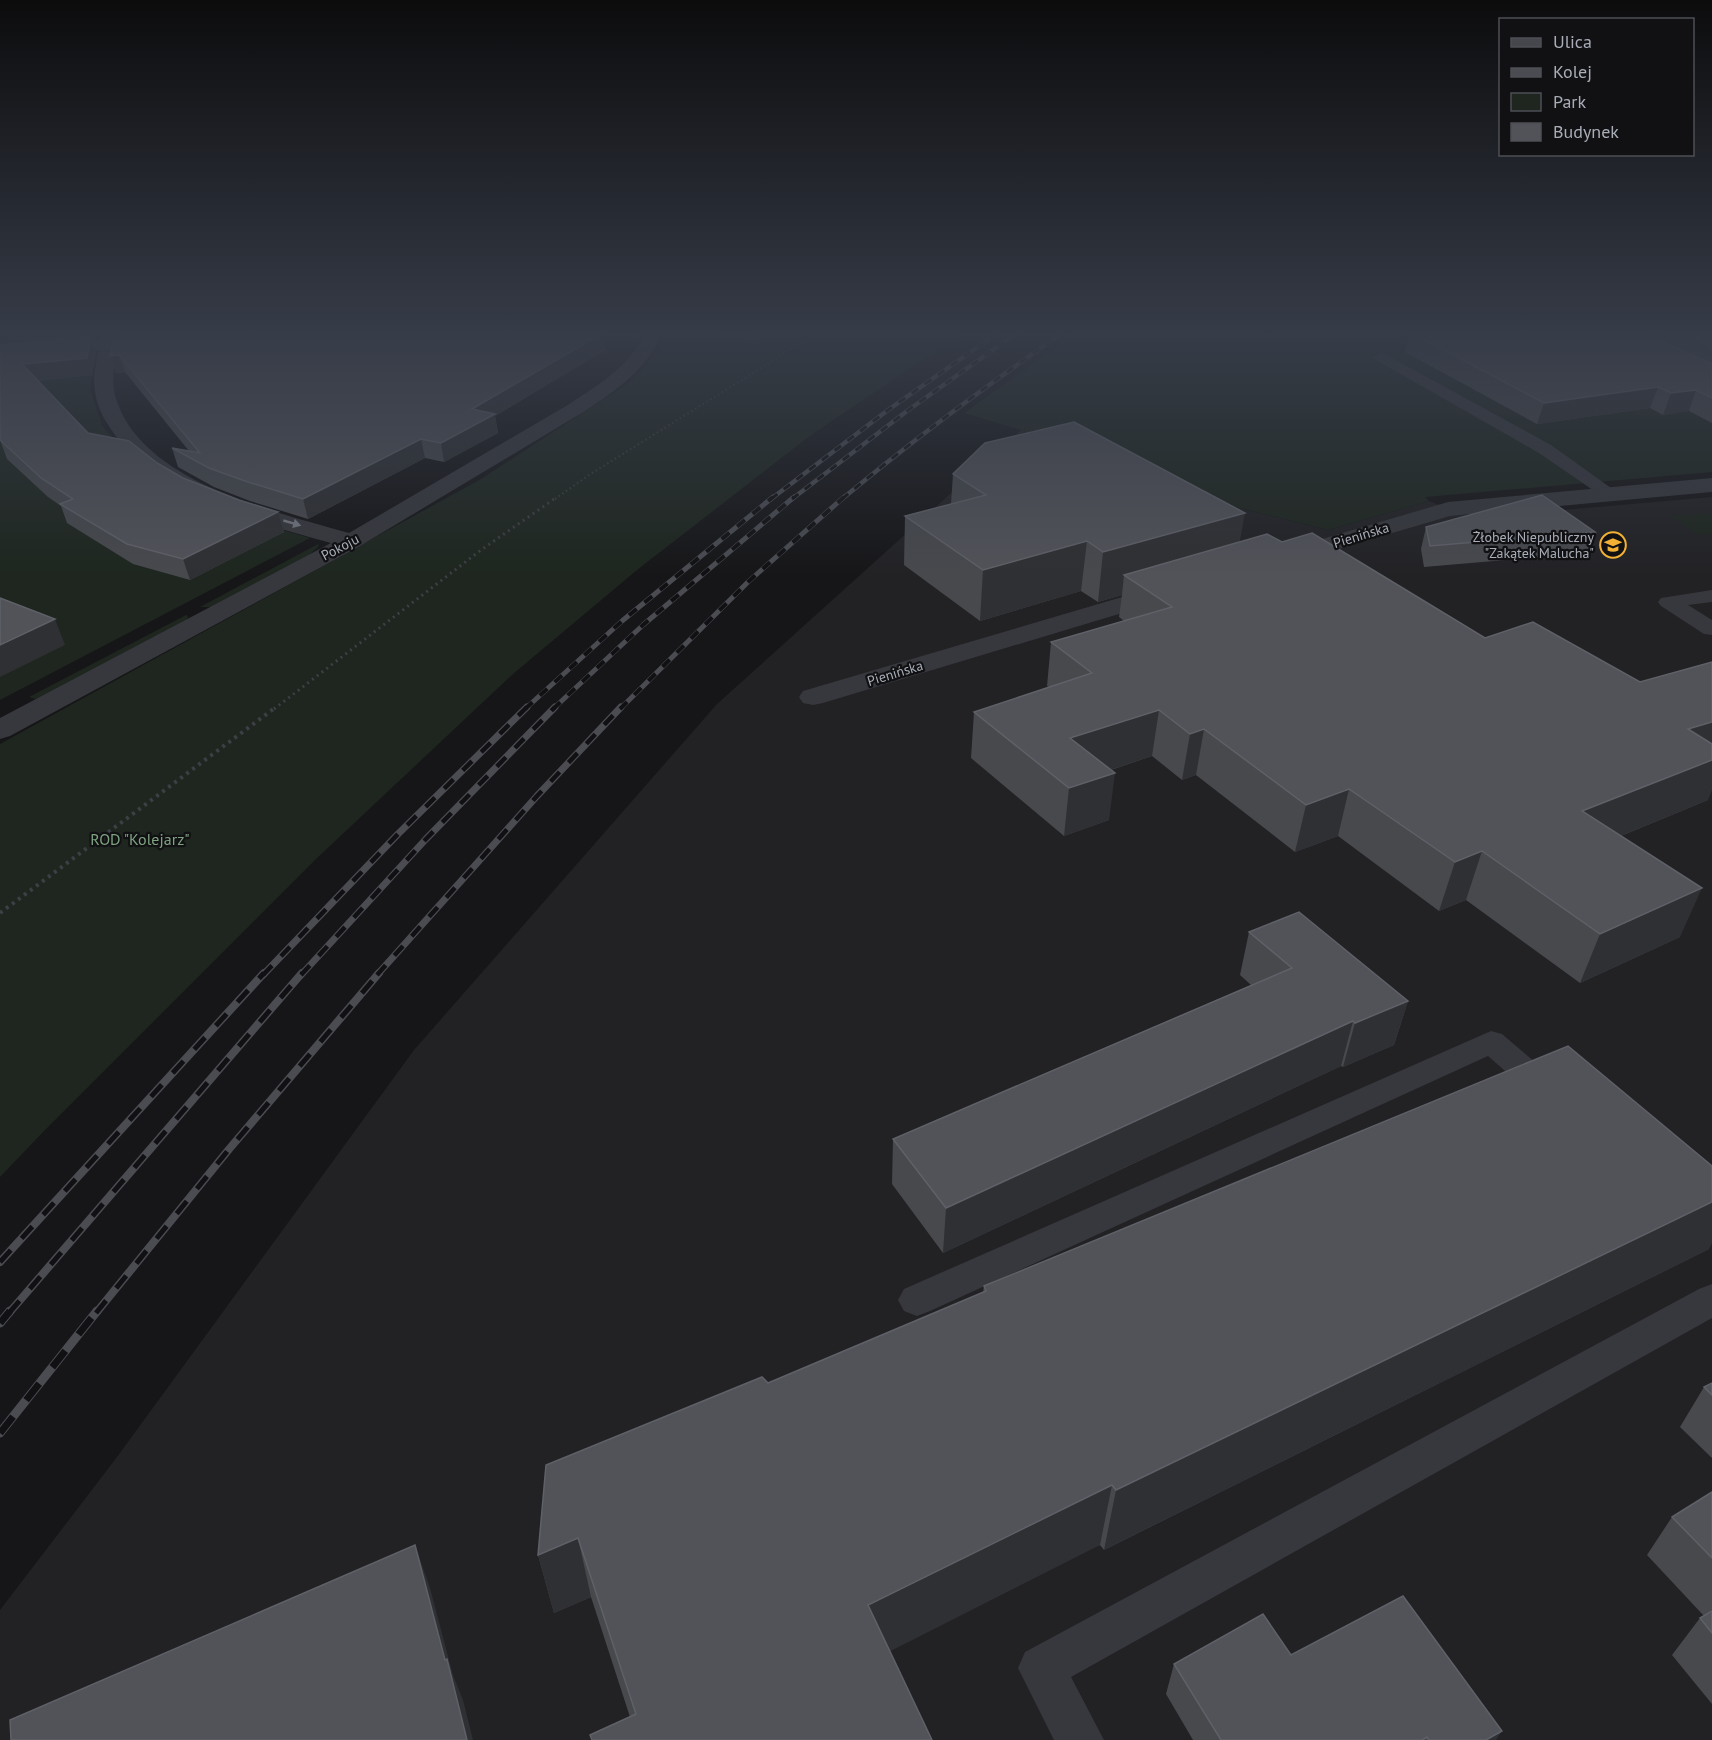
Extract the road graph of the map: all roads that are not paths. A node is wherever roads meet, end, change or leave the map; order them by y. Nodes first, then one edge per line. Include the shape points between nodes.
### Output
1 (112, 413) edge
2 (567, 413) edge
3 (1481, 413) edge
4 (1712, 484) edge
5 (1609, 494) junction
6 (352, 541) junction
7 (1267, 563) edge
8 (1187, 586) edge
9 (1712, 596) edge
10 (1712, 629) edge
11 (813, 697) dead end
12 (0, 730) edge
13 (1570, 1110) edge
14 (917, 1300) dead end
15 (1712, 1300) edge
16 (1080, 1740) edge

1 -> 6 street via 117,426 141,451 220,501
2 - 6 street, Pokoju
3 - 5 lane via 1545,449
4 - 5 street, Pienińska
5 - 7 street, Pienińska via 1448,509
6 - 12 street, Pokoju
8 - 11 street, Pienińska
9 - 10 lane via 1668,602
13 - 14 lane via 1491,1042
15 - 16 lane via 1041,1668

